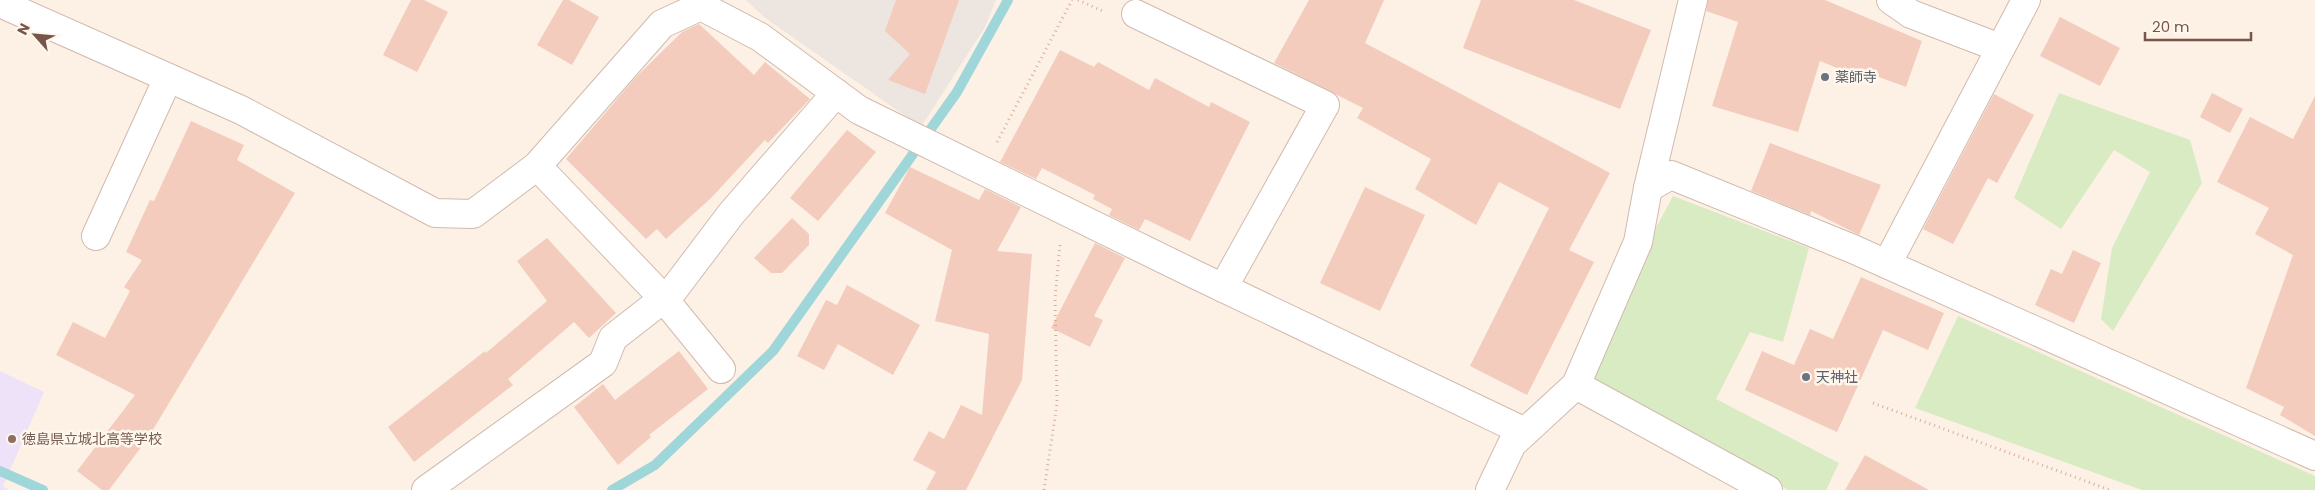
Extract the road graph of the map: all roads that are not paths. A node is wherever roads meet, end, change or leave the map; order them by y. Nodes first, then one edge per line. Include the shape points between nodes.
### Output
1 (1693, 0) edge
2 (1891, 0) edge
3 (2026, 0) edge
4 (0, 3) edge
5 (1136, 14) dead end
6 (2000, 48) junction
7 (168, 78) junction
8 (836, 93) junction
9 (537, 166) junction
10 (1648, 188) junction
11 (96, 236) dead end
12 (1887, 264) junction
13 (1223, 288) junction
14 (664, 299) junction
15 (721, 369) dead end
16 (1576, 386) junction
17 (1525, 432) junction
18 (2315, 456) edge
19 (426, 490) edge
20 (1490, 490) edge
21 (1768, 490) edge

1 - 10 street
2 - 6 street via 1911,14
3 - 6 street
4 - 7 street
5 - 13 street via 1325,105
6 - 12 street
7 - 9 street via 240,110 435,213 473,214
7 - 11 street
8 - 9 street via 760,37 701,6 662,24
8 - 13 street via 859,110
8 - 14 street via 731,214
9 - 14 street
10 - 12 street via 1670,175
10 - 16 street via 1638,242
12 - 18 street
13 - 17 street
14 - 15 street
14 - 19 street via 613,338 603,362
16 - 17 street
16 - 21 street
17 - 20 street via 1512,444

